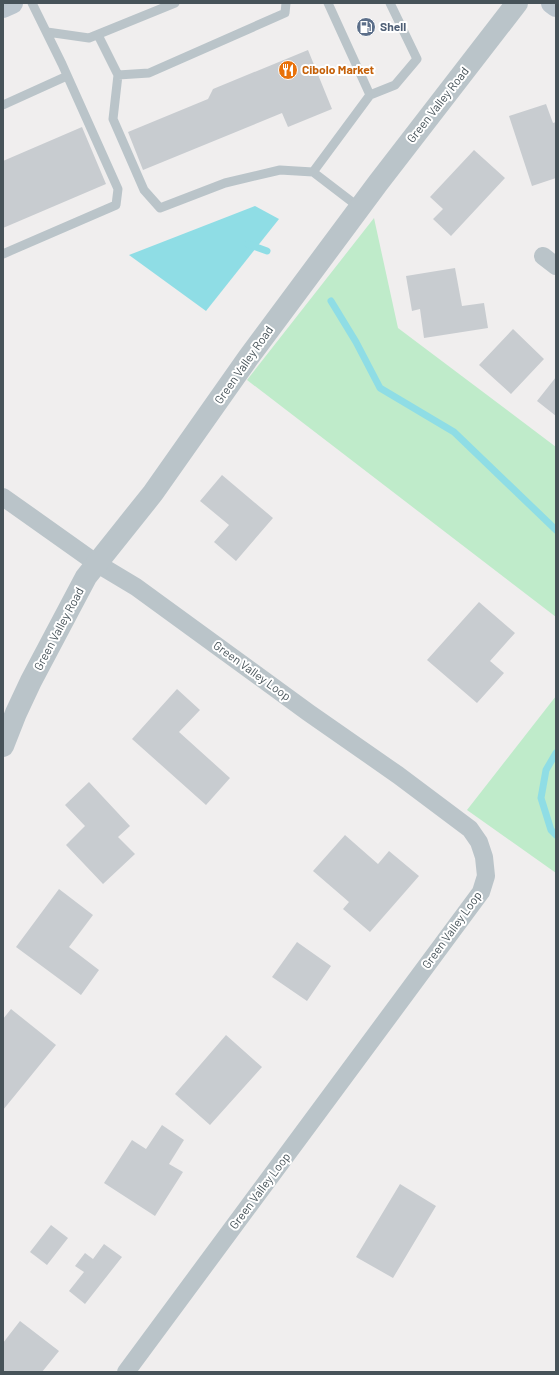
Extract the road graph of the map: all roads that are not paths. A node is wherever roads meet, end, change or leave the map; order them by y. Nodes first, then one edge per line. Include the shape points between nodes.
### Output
1 (12, 3) edge
2 (32, 3) edge
3 (175, 3) edge
4 (286, 3) edge
5 (328, 3) edge
6 (390, 3) edge
7 (517, 3) edge
8 (552, 3) edge
9 (556, 6) edge
10 (3, 7) edge
11 (46, 32) junction
12 (98, 35) junction
13 (118, 75) junction
14 (67, 76) junction
15 (370, 95) junction
16 (3, 105) edge
17 (313, 172) junction
18 (360, 208) junction
19 (3, 254) edge
20 (3, 497) edge
21 (96, 563) junction
22 (3, 746) edge
23 (126, 1372) edge

1 - 10 main road
2 - 11 lane
3 - 12 lane
4 - 13 lane via 286,13 149,73
5 - 15 lane
6 - 15 lane via 416,59 395,85
7 - 18 street, Green Valley Road
8 - 9 main road
11 - 12 lane via 89,38
11 - 14 lane
12 - 13 lane
13 - 17 lane via 113,119 144,190 160,208 225,183 280,170
14 - 16 lane
14 - 19 lane via 118,189 116,205
15 - 17 lane
17 - 18 lane
18 - 21 street, Green Valley Road via 248,358 153,493
20 - 21 street, Green Valley Loop
21 - 22 street, Green Valley Road via 86,577 31,681
21 - 23 street, Green Valley Loop via 136,587 470,829 479,842 486,876 481,892

